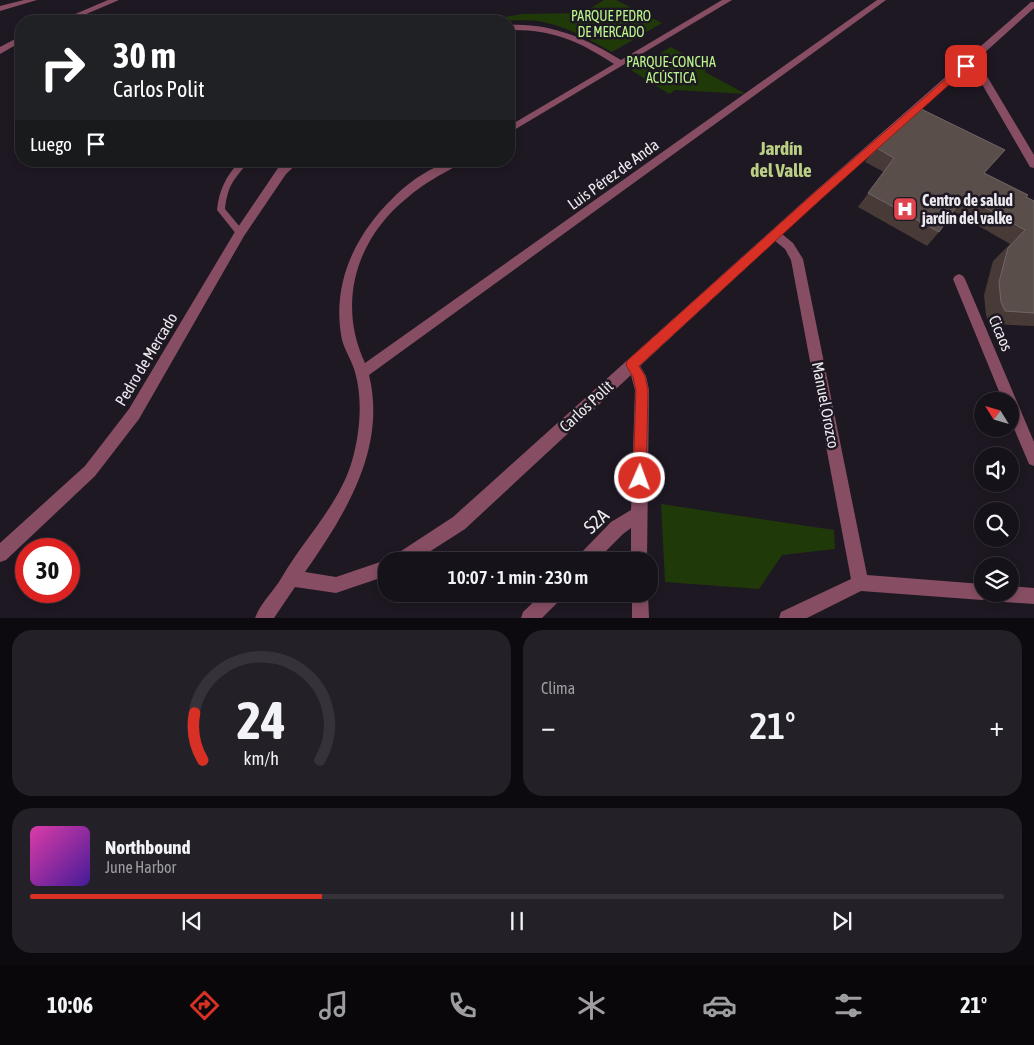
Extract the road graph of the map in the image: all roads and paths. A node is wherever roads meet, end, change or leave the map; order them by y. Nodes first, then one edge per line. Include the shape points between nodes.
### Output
1 (34, 0) edge
2 (115, 0) edge
3 (728, 0) edge
4 (882, 0) edge
5 (1034, 4) edge
6 (0, 9) edge
7 (78, 15) edge
8 (515, 27) edge
9 (15, 42) edge
10 (0, 51) edge
11 (621, 64) junction
12 (966, 66) junction
13 (515, 126) edge
14 (1034, 164) edge
15 (240, 167) edge
16 (287, 167) edge
17 (446, 167) edge
18 (240, 233) junction
19 (774, 235) junction
20 (959, 279) dead end
21 (632, 365) junction
22 (362, 373) junction
23 (1006, 392) edge
24 (1019, 423) edge
25 (1034, 460) edge
26 (639, 514) junction
27 (415, 552) edge
28 (594, 552) edge
29 (640, 552) edge
30 (0, 554) edge
31 (378, 572) edge
32 (290, 578) junction
33 (860, 583) junction
34 (974, 591) edge
35 (1019, 595) edge
36 (1034, 596) edge
37 (546, 602) edge
38 (640, 602) edge
39 (263, 618) edge
40 (529, 618) edge
41 (640, 618) edge
42 (788, 618) edge

1 - 6 street
2 - 7 street
3 - 11 street
4 - 22 street, Luis Pérez de Anda
5 - 12 street, Carlos Polit
8 - 11 street via 546,28 567,34
9 - 10 street
11 - 13 street
12 - 14 street via 983,78
12 - 19 street, Carlos Polit
15 - 18 lane via 224,186 221,210
16 - 18 street, Pedro de Mercado
17 - 22 street via 419,183 394,204 360,247 345,294 344,318 349,342
18 - 30 street, Pedro de Mercado via 134,414 90,471
19 - 21 street, Carlos Polit
19 - 33 street, Manuel Orozco via 789,246 797,259
20 - 23 street, Cicaos
21 - 26 street via 642,390
21 - 27 street, Carlos Polit via 459,523
22 - 32 street via 366,417 364,442 354,473 319,538
24 - 25 street, Cicaos
26 - 28 street, S2A via 617,528
26 - 29 street
31 - 32 street via 336,585
32 - 39 street
33 - 34 street
33 - 42 street
35 - 36 street
37 - 40 street
38 - 41 street

